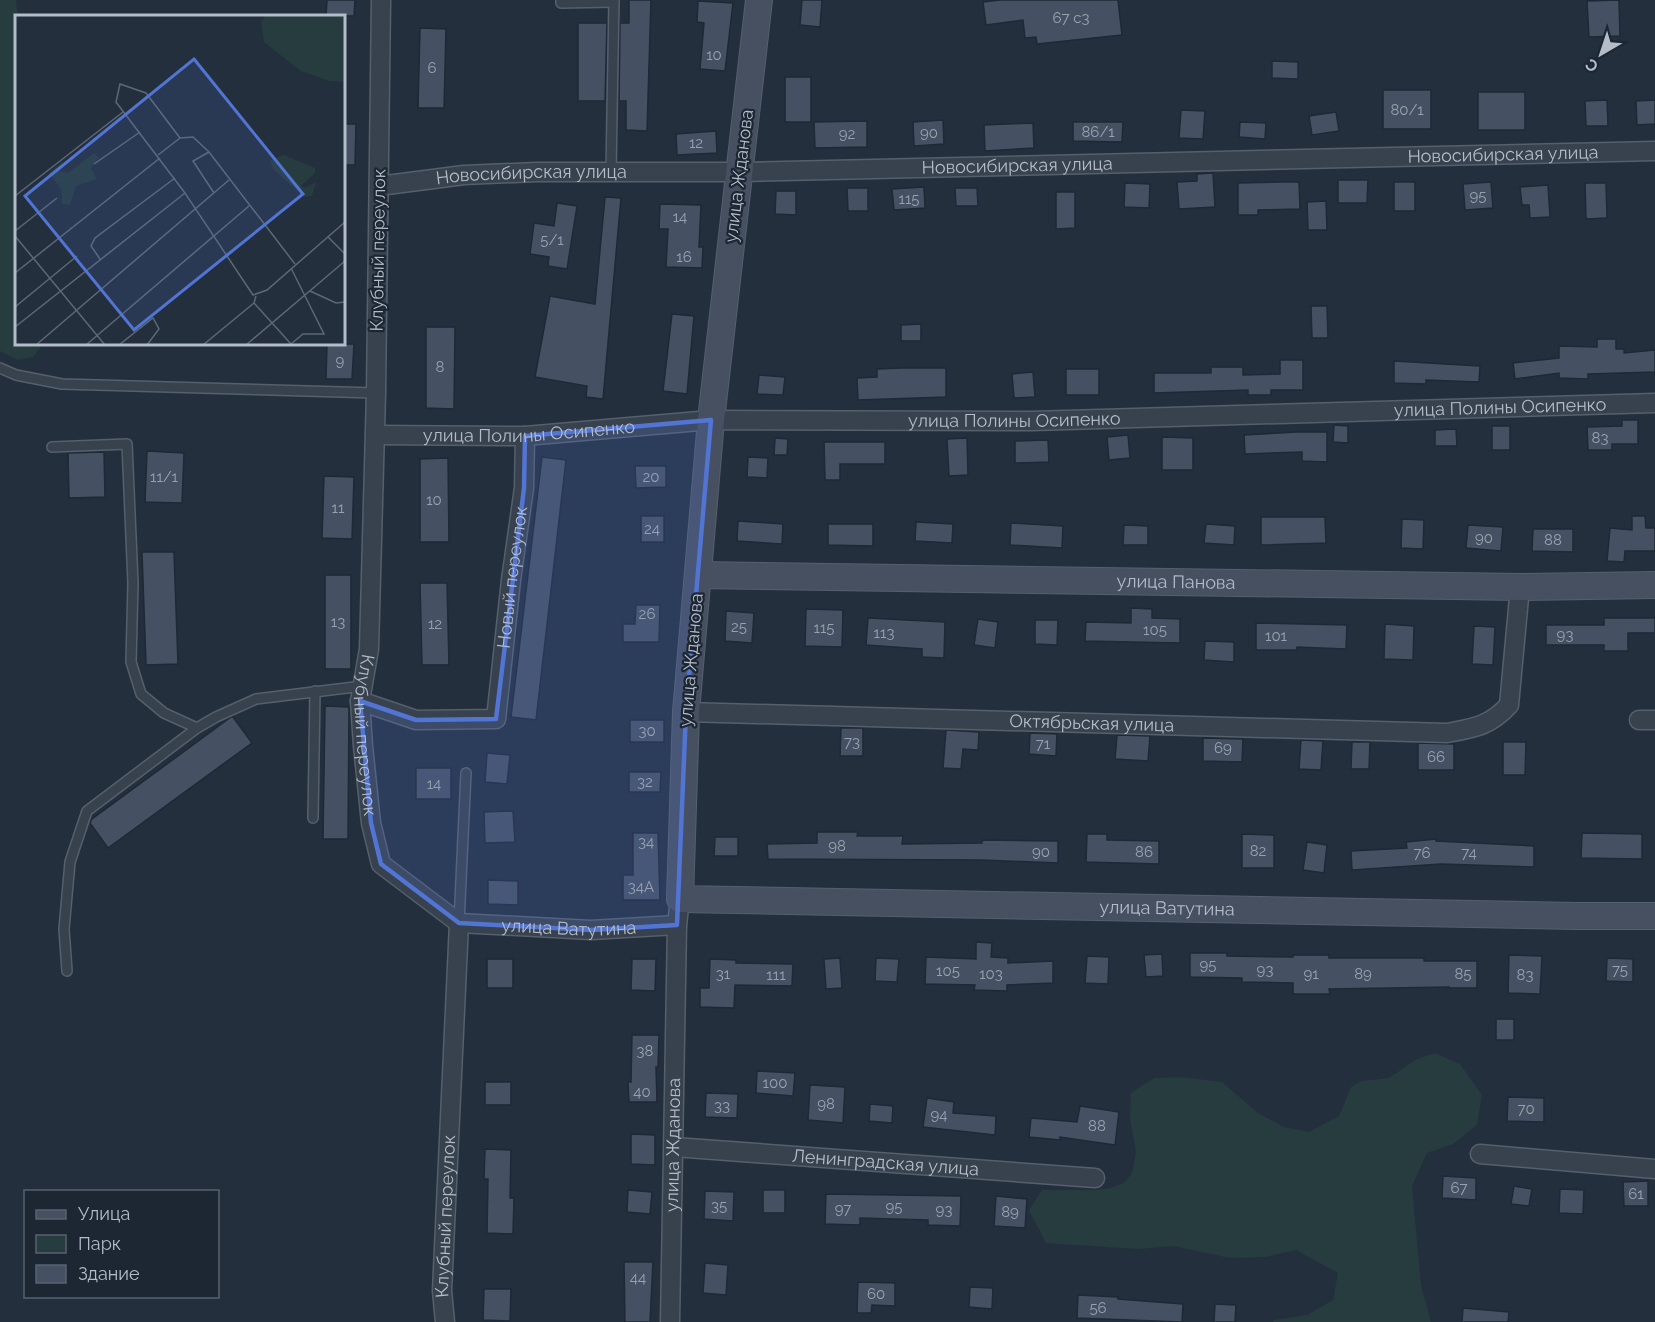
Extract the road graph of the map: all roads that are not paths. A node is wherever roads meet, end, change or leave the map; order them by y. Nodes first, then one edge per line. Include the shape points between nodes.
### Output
1 (381, 0) edge
2 (561, 0) edge
3 (759, 0) edge
4 (614, 1) edge
5 (1655, 151) edge
6 (611, 171) junction
7 (741, 171) junction
8 (379, 186) junction
9 (0, 368) edge
10 (376, 393) junction
11 (1655, 403) edge
12 (711, 420) junction
13 (375, 435) junction
14 (525, 436) junction
15 (52, 447) dead end
16 (698, 575) junction
17 (1655, 585) edge
18 (1520, 587) junction
19 (315, 691) junction
20 (361, 694) junction
21 (686, 712) junction
22 (197, 728) junction
23 (466, 773) dead end
24 (313, 818) dead end
25 (680, 899) junction
26 (1655, 916) edge
27 (459, 923) junction
28 (677, 925) junction
29 (67, 971) dead end
30 (674, 1147) junction
31 (1480, 1154) dead end
32 (1655, 1169) edge
33 (1095, 1178) dead end
34 (670, 1313) edge
35 (444, 1322) edge
36 (681, 1322) edge

1 - 8 street, Клубный переулок
2 - 4 lane
3 - 7 main road, улица Жданова
4 - 6 lane
5 - 7 street, Новосибирская улица
6 - 7 street, Новосибирская улица
6 - 8 street, Новосибирская улица via 464,175
7 - 12 main road, улица Жданова
8 - 10 street, Клубный переулок
9 - 10 lane via 62,384
10 - 13 street, Клубный переулок
11 - 12 street, улица Полины Осипенко via 1032,421
12 - 14 street, улица Полины Осипенко
12 - 16 main road, улица Жданова
13 - 14 street, улица Полины Осипенко
13 - 20 street, Клубный переулок via 369,649
14 - 20 street, Новый переулок via 524,488 496,719 416,720
15 - 22 lane via 127,444 133,583 131,662 141,694 164,713
16 - 18 main road, улица Панова
16 - 21 main road, улица Жданова
17 - 18 main road, улица Панова
18 - 21 street, Октябрьская улица via 1509,705 1497,718 1447,733
19 - 20 lane
19 - 22 lane via 256,699
19 - 24 lane
20 - 27 street, Клубный переулок via 371,823 381,864
21 - 25 main road, улица Жданова
22 - 29 lane via 87,811 70,862 64,929
23 - 27 lane
25 - 26 main road, улица Ватутина
25 - 28 street, улица Жданова
27 - 28 street, улица Ватутина via 591,930
27 - 35 street, Клубный переулок via 442,1292
28 - 30 street, улица Жданова
30 - 33 street, Ленинградская улица
30 - 34 street, улица Жданова
31 - 32 street
34 - 36 street

